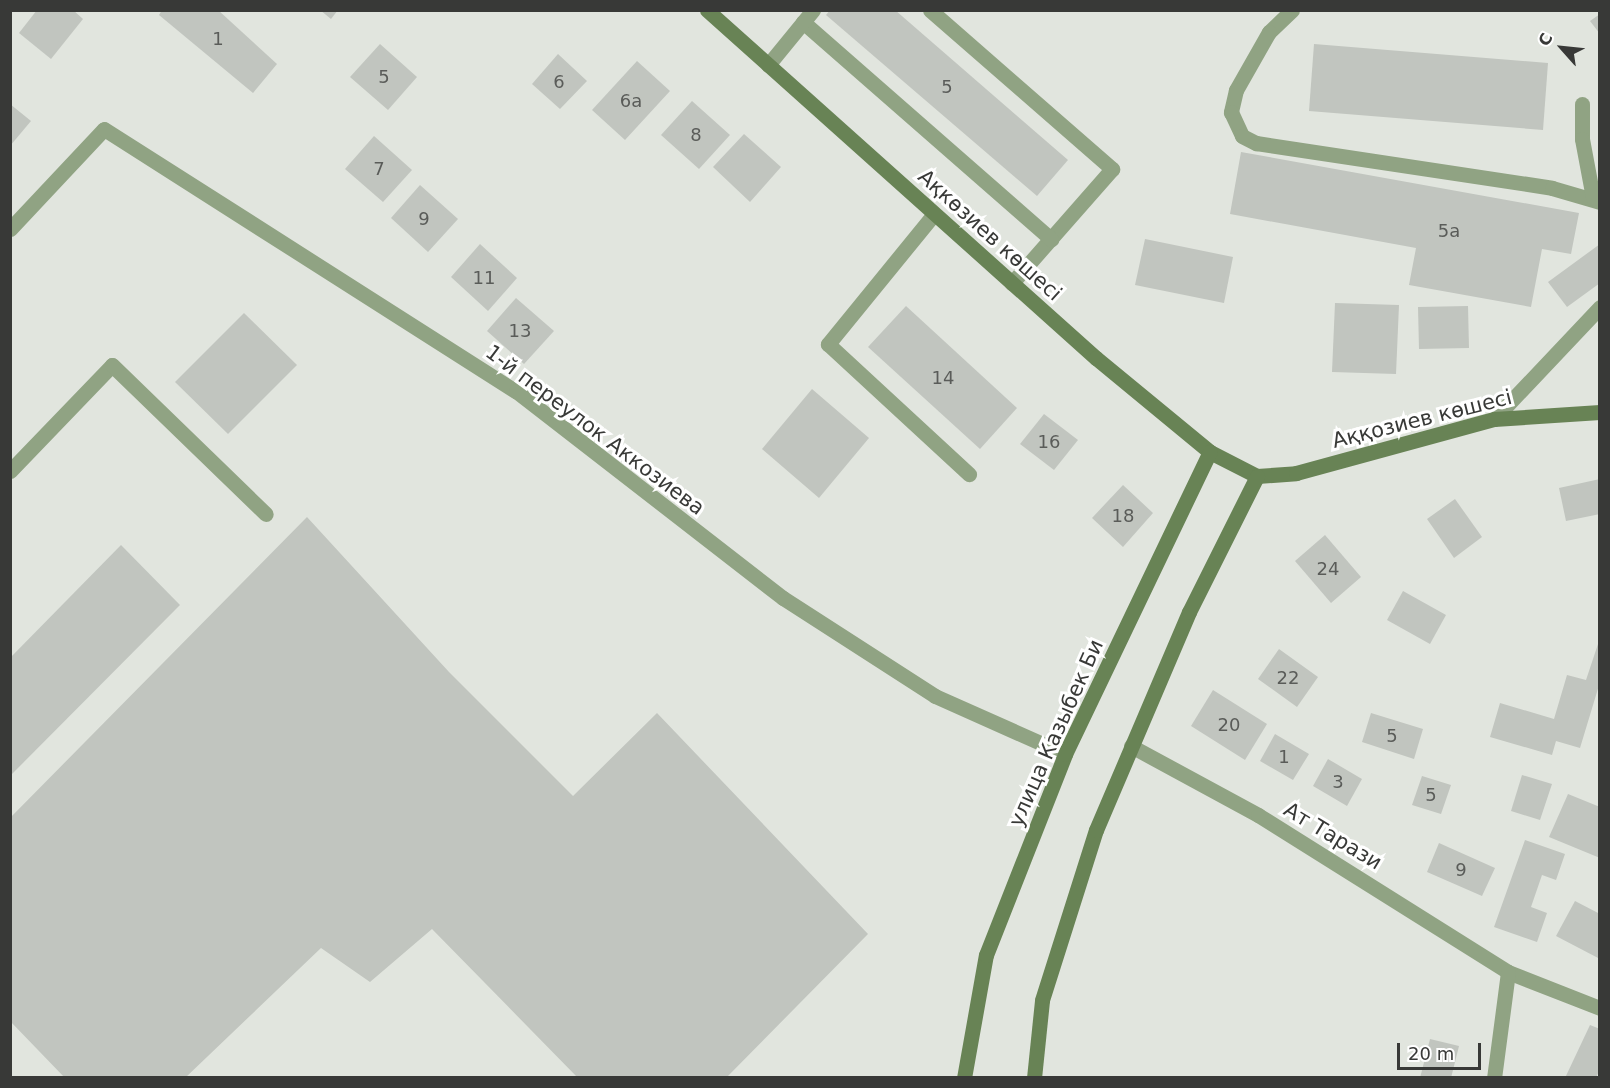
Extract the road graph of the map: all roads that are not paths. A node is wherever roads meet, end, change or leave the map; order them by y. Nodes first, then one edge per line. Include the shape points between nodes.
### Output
1 (706, 10) edge
2 (930, 10) edge
3 (1292, 10) edge
4 (808, 16) edge
5 (768, 65) junction
6 (1582, 104) dead end
7 (1596, 200) edge
8 (934, 214) junction
9 (10, 229) edge
10 (1051, 239) junction
11 (1012, 283) junction
12 (1599, 307) edge
13 (1599, 412) edge
14 (1494, 419) junction
15 (1210, 452) junction
16 (10, 471) edge
17 (969, 474) dead end
18 (1257, 476) junction
19 (266, 514) dead end
20 (1131, 746) junction
21 (1065, 753) junction
22 (1508, 972) junction
23 (1599, 1008) edge
24 (964, 1077) edge
25 (1034, 1077) edge
26 (1494, 1077) edge

1 - 5 main road, Ақкөзиев көшесі
2 - 10 street via 1112,169
3 - 7 street via 1269,32 1236,90 1231,112 1242,135 1256,143
4 - 5 street
4 - 10 street
5 - 8 main road, Ақкөзиев көшесі
6 - 7 street via 1582,139
8 - 11 main road, Ақкөзиев көшесі
8 - 17 street via 828,344
9 - 21 street, 1-й переулок Аккозиева via 104,129 516,391 831,629 935,696
10 - 11 street
11 - 15 main road, Ақкөзиев көшесі
12 - 14 street
13 - 14 main road, Аққозиев көшесі
14 - 18 main road, Аққозиев көшесі via 1296,473
15 - 18 main road, Ақкөзиев көшесі
15 - 21 main road, улица Казыбек Би
16 - 19 street via 112,365
18 - 20 main road
20 - 22 street, Ат Тарази via 1258,815
20 - 25 main road via 1067,914 1042,1000
21 - 24 main road, улица Казыбек Би via 986,955
22 - 23 street, Ат Тарази
22 - 26 street

